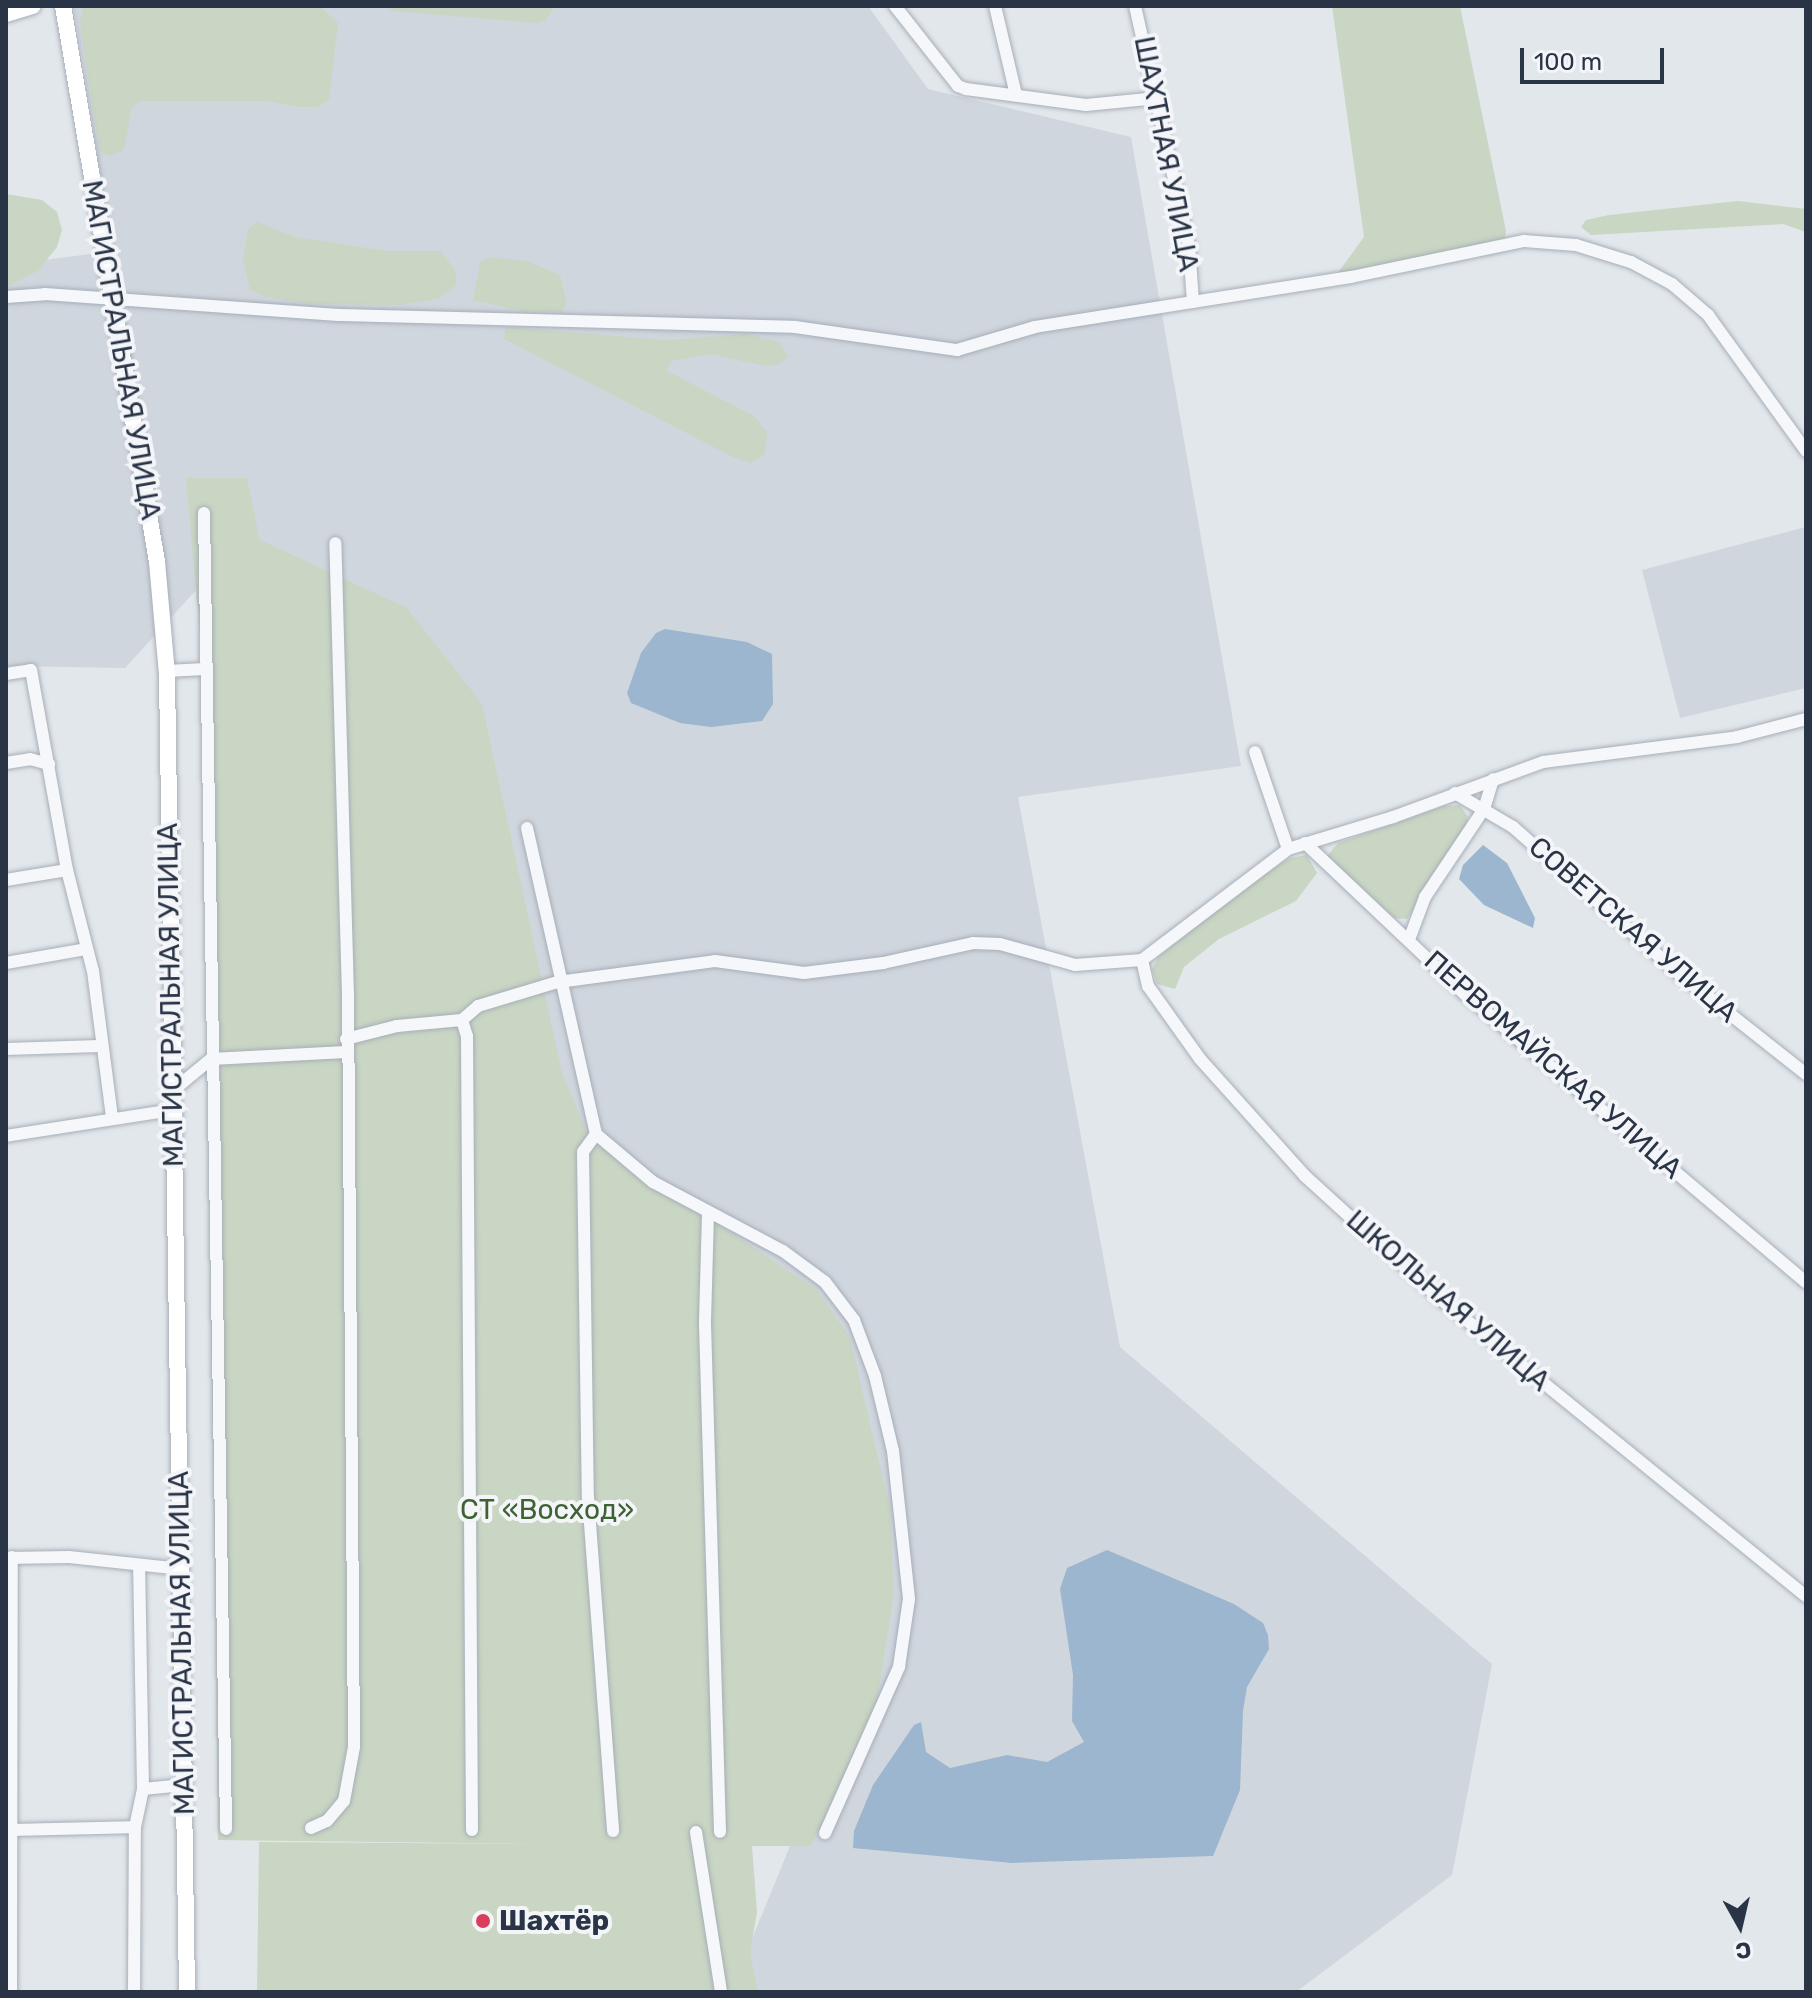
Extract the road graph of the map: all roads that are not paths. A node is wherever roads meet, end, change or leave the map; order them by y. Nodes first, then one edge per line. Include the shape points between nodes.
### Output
1 (33, 6) edge
2 (63, 6) edge
3 (895, 6) edge
4 (995, 6) edge
5 (1135, 6) edge
6 (6, 14) edge
7 (1016, 95) junction
8 (1158, 98) junction
9 (6, 297) edge
10 (111, 298) junction
11 (1193, 302) junction
12 (1806, 451) edge
13 (204, 513) dead end
14 (335, 543) dead end
15 (205, 669) junction
16 (167, 671) junction
17 (6, 674) edge
18 (1806, 719) edge
19 (1255, 752) dead end
20 (6, 763) edge
21 (49, 764) junction
22 (1493, 779) junction
23 (1455, 793) junction
24 (1484, 809) junction
25 (527, 828) dead end
26 (1305, 843) junction
27 (1288, 849) junction
28 (67, 870) junction
29 (6, 880) edge
30 (1410, 937) junction
31 (86, 949) junction
32 (1142, 960) junction
33 (6, 963) edge
34 (558, 982) junction
35 (462, 1020) junction
36 (99, 1046) junction
37 (346, 1046) junction
38 (6, 1049) edge
39 (211, 1059) junction
40 (1806, 1074) edge
41 (171, 1092) junction
42 (172, 1110) junction
43 (112, 1118) junction
44 (596, 1134) junction
45 (6, 1136) edge
46 (708, 1214) junction
47 (1806, 1282) edge
48 (9, 1558) edge
49 (139, 1566) junction
50 (181, 1569) junction
51 (1806, 1596) edge
52 (184, 1785) junction
53 (143, 1789) junction
54 (135, 1827) junction
55 (311, 1828) dead end
56 (226, 1829) dead end
57 (8, 1830) edge
58 (472, 1830) dead end
59 (613, 1831) dead end
60 (696, 1832) dead end
61 (720, 1832) dead end
62 (825, 1833) dead end
63 (11, 1992) edge
64 (134, 1992) edge
65 (187, 1992) edge
66 (721, 1992) edge

1 - 6 main road
2 - 10 main road, МАГИСТРАЛЬНАЯ УЛИЦА
3 - 7 street via 958,86
4 - 7 street
5 - 8 street, ШАХТНАЯ УЛИЦА
7 - 8 street via 1097,106
8 - 11 street, ШАХТНАЯ УЛИЦА via 1189,245
9 - 10 street
10 - 11 street via 338,315 795,327 938,350 957,350 1035,327
10 - 16 main road, МАГИСТРАЛЬНАЯ УЛИЦА via 157,562
11 - 12 street via 1351,277 1524,241 1576,245 1631,262 1672,284 1708,315
13 - 15 street
14 - 37 street
15 - 16 street
15 - 39 street
16 - 41 main road, МАГИСТРАЛЬНАЯ УЛИЦА
17 - 21 street via 31,670
18 - 22 street via 1737,737 1543,762
19 - 27 street
20 - 21 street via 30,759
21 - 28 street
22 - 23 street
22 - 24 street
23 - 24 street, СОВЕТСКАЯ УЛИЦА
23 - 26 street
24 - 30 street via 1425,897
24 - 40 street, СОВЕТСКАЯ УЛИЦА via 1513,827 1678,973
25 - 34 street
26 - 27 street
26 - 30 street, ПЕРВОМАЙСКАЯ УЛИЦА
27 - 32 street
28 - 29 street
28 - 31 street
30 - 47 street, ПЕРВОМАЙСКАЯ УЛИЦА via 1466,995
31 - 33 street
31 - 36 street
32 - 34 street via 1075,965 1000,944 973,943 804,973 715,961
32 - 51 street, ШКОЛЬНАЯ УЛИЦА via 1148,986 1200,1059 1305,1176 1439,1298
34 - 35 street via 478,1006
34 - 44 street
35 - 37 street via 397,1026
35 - 58 street via 467,1036
36 - 38 street
36 - 43 street
37 - 39 street
37 - 55 street via 354,1747 344,1801 327,1821
39 - 41 street
39 - 56 street
41 - 42 main road, МАГИСТРАЛЬНАЯ УЛИЦА
42 - 43 street
42 - 50 main road, МАГИСТРАЛЬНАЯ УЛИЦА
43 - 45 street
44 - 46 street via 653,1182
44 - 59 street via 583,1152 588,1482
46 - 61 street via 705,1324
46 - 62 street via 783,1251 825,1282 854,1320 875,1376 893,1451 909,1599 899,1667
48 - 49 street
48 - 57 street
49 - 50 street
49 - 53 street, МАГИСТРАЛЬНАЯ УЛИЦА
50 - 52 main road, МАГИСТРАЛЬНАЯ УЛИЦА
52 - 53 street
52 - 65 main road, МАГИСТРАЛЬНАЯ УЛИЦА
53 - 54 street, МАГИСТРАЛЬНАЯ УЛИЦА
54 - 57 street
54 - 64 street, МАГИСТРАЛЬНАЯ УЛИЦА
57 - 63 street
60 - 66 street

